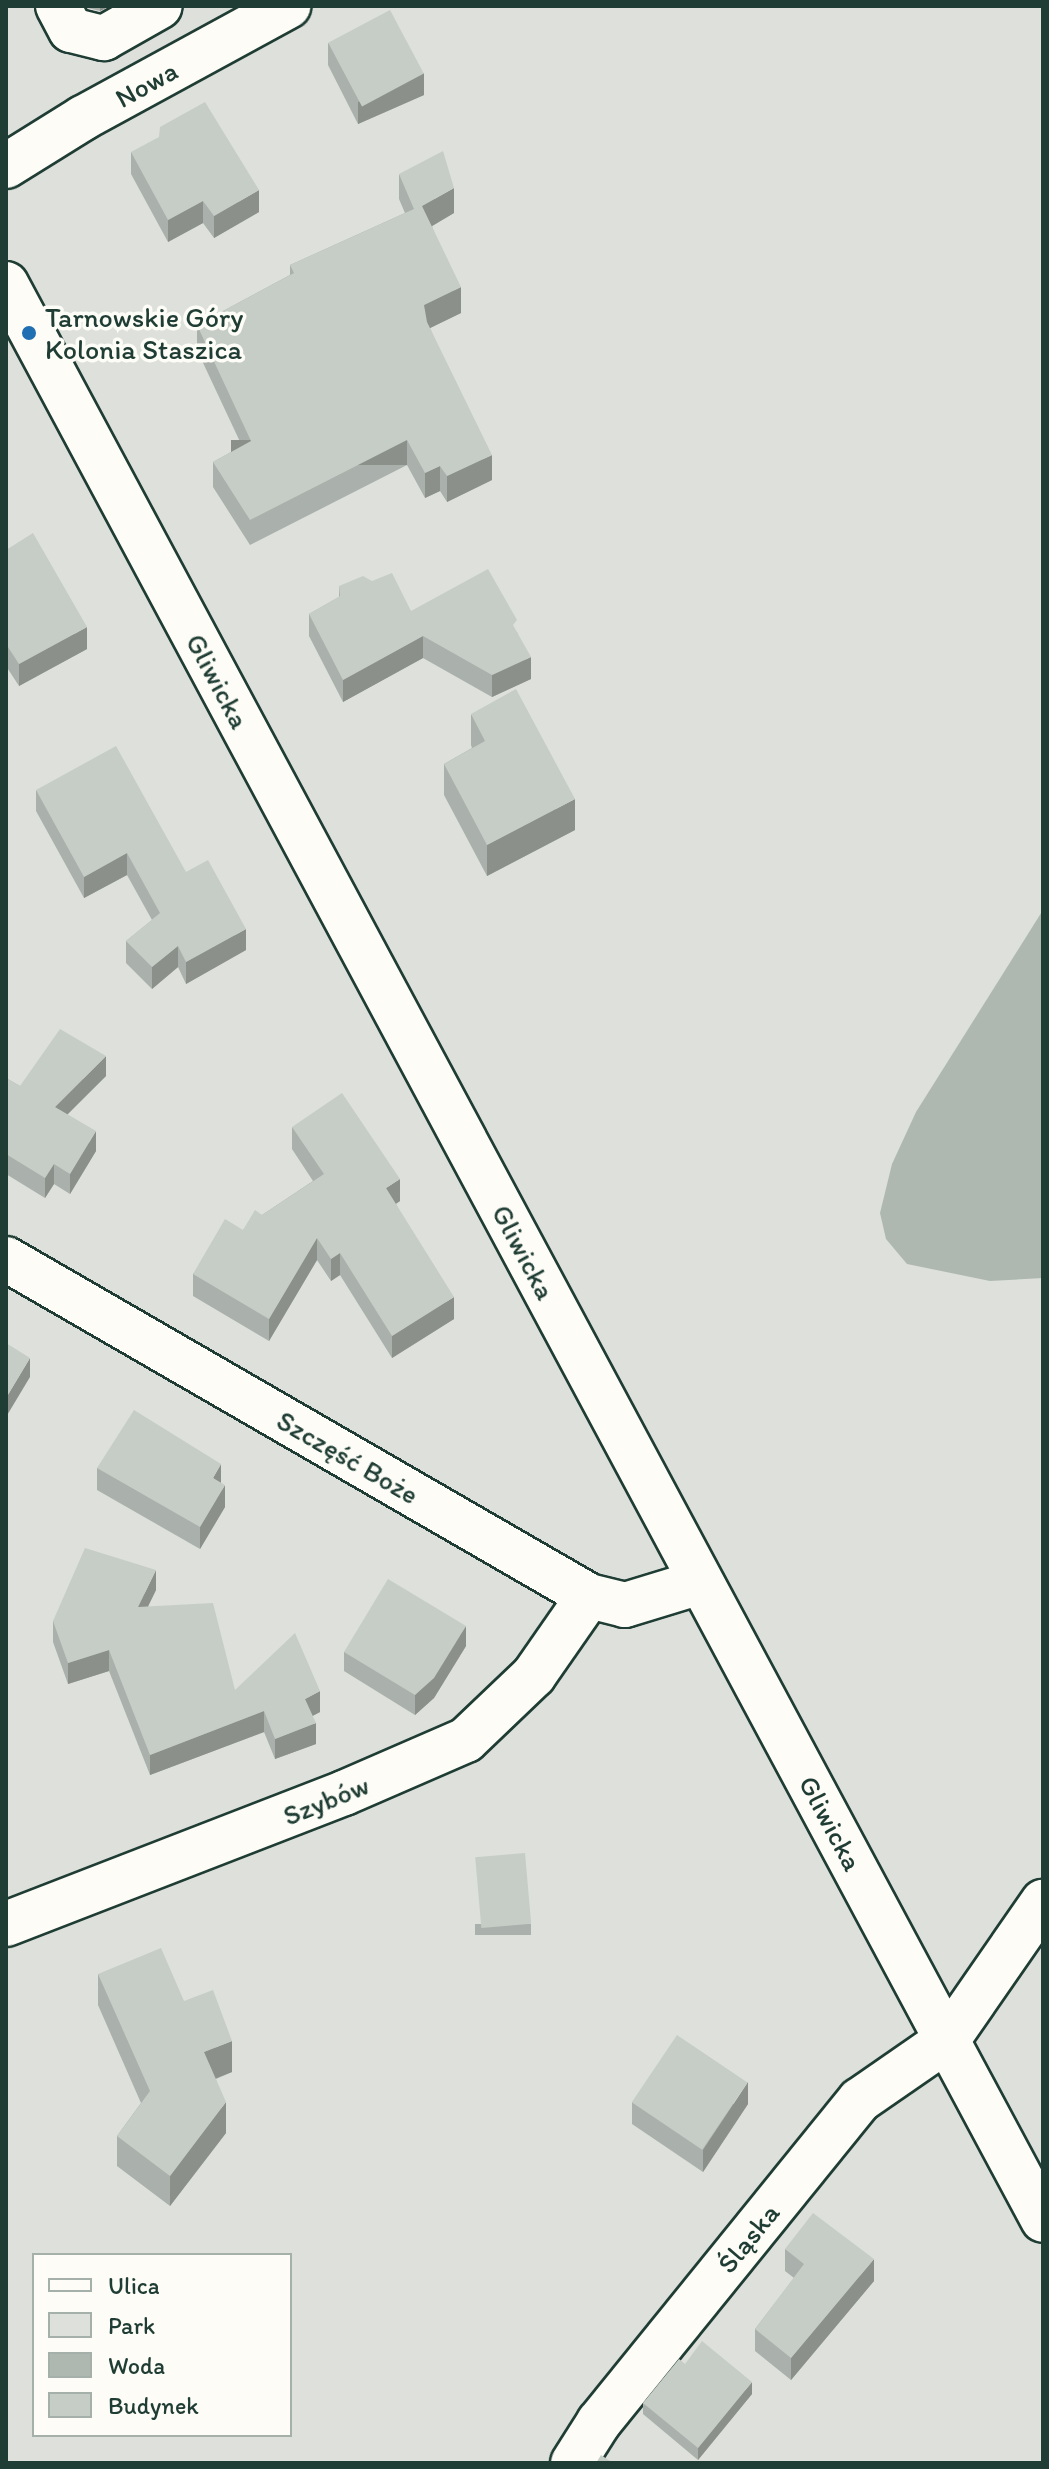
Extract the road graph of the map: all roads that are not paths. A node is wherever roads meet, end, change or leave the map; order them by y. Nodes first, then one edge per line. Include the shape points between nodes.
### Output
1 (58, 6) edge
2 (288, 6) edge
3 (140, 11) edge
4 (6, 166) edge
5 (6, 284) edge
6 (6, 1259) edge
7 (700, 1582) junction
8 (589, 1596) junction
9 (1043, 1902) edge
10 (6, 1924) edge
11 (948, 2039) junction
12 (1043, 2220) edge
13 (573, 2463) edge

1 - 3 street via 71,30 104,38
2 - 4 street, Nowa
5 - 7 street, Gliwicka
6 - 8 street, Szczęść Boże
7 - 8 street, Szczęść Boże via 625,1605
7 - 11 street, Gliwicka
8 - 10 street, Szybów via 534,1675 466,1740
9 - 11 street
11 - 12 street, Gliwicka
11 - 13 street, Śląska via 860,2100 599,2422

